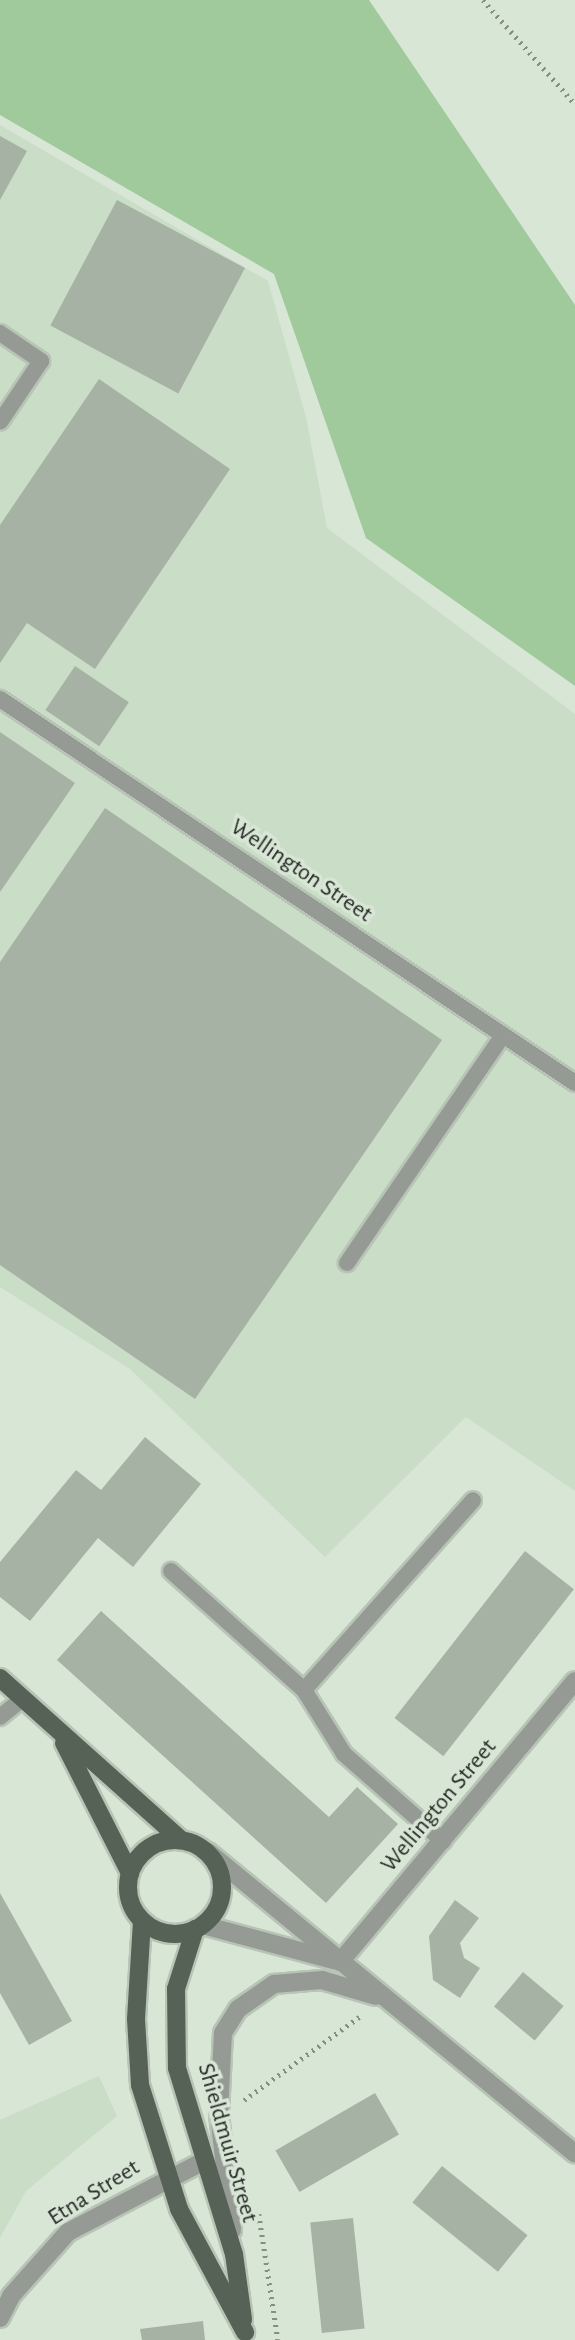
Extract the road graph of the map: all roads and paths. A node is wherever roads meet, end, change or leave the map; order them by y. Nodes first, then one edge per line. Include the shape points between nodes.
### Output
1 (483, 0) edge
2 (575, 104) edge
3 (0, 333) edge
4 (0, 422) edge
5 (0, 699) edge
6 (503, 1035) junction
7 (575, 1083) edge
8 (347, 1263) dead end
9 (473, 1500) dead end
10 (171, 1571) dead end
11 (0, 1678) edge
12 (575, 1681) edge
13 (304, 1690) junction
14 (22, 1699) junction
15 (0, 1717) edge
16 (60, 1734) junction
17 (181, 1840) junction
18 (443, 1841) junction
19 (208, 1852) junction
20 (130, 1873) junction
21 (142, 1921) junction
22 (199, 1927) junction
23 (340, 1962) junction
24 (386, 1998) junction
25 (244, 2115) dead end
26 (575, 2153) edge
27 (204, 2161) junction
28 (167, 2178) junction
29 (258, 2207) dead end
30 (234, 2254) junction
31 (0, 2318) edge
32 (246, 2336) edge
33 (278, 2340) edge

1 - 2 path
3 - 4 lane via 41,361
5 - 6 lane, Wellington Street
6 - 7 lane, Wellington Street
6 - 8 lane
9 - 13 lane
10 - 13 lane
11 - 14 main road
12 - 18 street, Wellington Street
13 - 18 lane via 344,1754
14 - 15 lane
14 - 16 main road
16 - 17 main road
16 - 20 main road
17 - 19 main road
17 - 20 main road via 152,1845
18 - 23 street, Wellington Street
19 - 22 main road via 222,1881 218,1906
19 - 23 street via 300,1922
20 - 21 main road via 128,1895
21 - 22 main road via 172,1934
21 - 28 main road, Shieldmuir Street via 138,2062
22 - 23 street
22 - 27 main road, Shieldmuir Street via 179,1970 173,2026 177,2068
23 - 24 street
24 - 25 path via 242,2101
24 - 26 street
24 - 30 street via 322,1980 274,1984 238,2009 223,2033 219,2114
27 - 28 street, Etna Street
27 - 30 main road, Shieldmuir Street
28 - 31 street, Etna Street via 68,2232 31,2271
28 - 32 main road, Shieldmuir Street
29 - 33 path
30 - 32 main road, Shieldmuir Street

